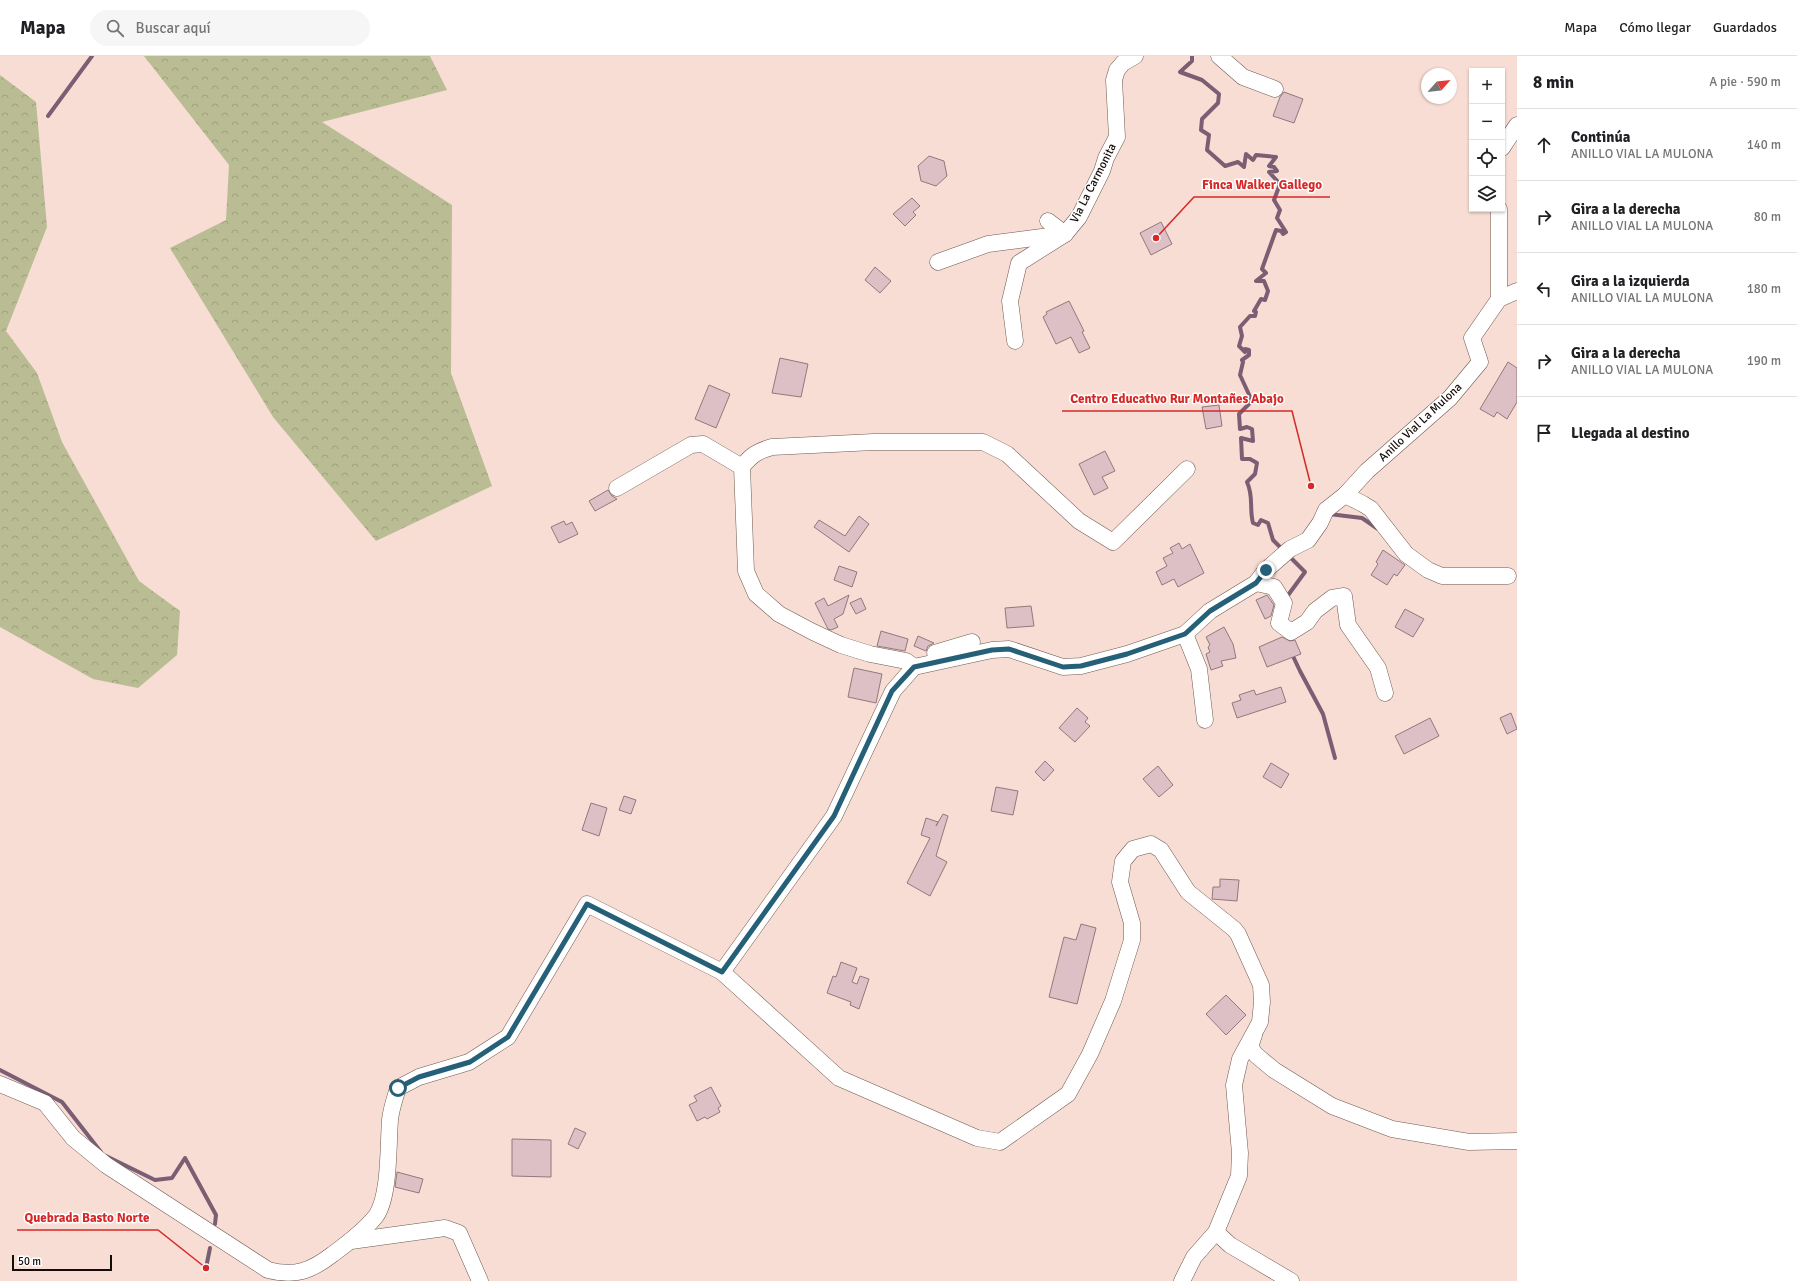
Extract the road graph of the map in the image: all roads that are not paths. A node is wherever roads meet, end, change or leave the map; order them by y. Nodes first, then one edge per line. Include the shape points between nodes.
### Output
1 (1135, 56) edge
2 (1219, 56) edge
3 (1276, 89) dead end
4 (1517, 125) edge
5 (1505, 143) edge
6 (1499, 212) edge
7 (1048, 221) dead end
8 (1065, 234) junction
9 (938, 262) dead end
10 (1517, 291) edge
11 (1499, 299) junction
12 (1015, 341) dead end
13 (742, 466) junction
14 (1187, 469) dead end
15 (617, 488) dead end
16 (1345, 495) junction
17 (1508, 576) dead end
18 (1256, 583) junction
19 (1185, 634) junction
20 (972, 642) dead end
21 (910, 664) junction
22 (1386, 693) dead end
23 (1205, 720) dead end
24 (722, 972) junction
25 (1255, 1033) junction
26 (0, 1084) edge
27 (1517, 1141) edge
28 (1216, 1232) junction
29 (351, 1241) junction
30 (480, 1281) edge
31 (1182, 1281) edge
32 (1291, 1281) edge

1 - 8 street, Via La Carmonita via 1123,62 1114,80 1116,137 1079,217
2 - 3 street via 1243,77
4 - 5 street
6 - 11 street
7 - 8 street
8 - 9 street, Via La Carmonita via 988,244
8 - 12 street via 1020,263 1010,302
10 - 11 street
11 - 16 street, Anillo Vial La Mulona via 1472,338 1480,362 1474,371 1450,398 1367,471
13 - 14 street via 757,451 772,448 874,442 983,442 1006,454 1079,522 1113,542
13 - 15 street via 703,444 691,445
13 - 21 street via 746,571 756,594 780,614 841,645
16 - 17 street via 1371,509 1406,554 1418,564 1442,576
16 - 18 street, Anillo Vial La Mulona via 1323,516 1308,540 1290,549
18 - 19 street via 1210,611
18 - 22 street via 1274,587 1284,603 1279,623 1290,632 1307,622 1315,611 1332,598 1344,596 1348,625 1378,668
19 - 21 street via 1127,654 1081,666 1063,667 1009,649
19 - 23 street via 1199,669
20 - 21 street
21 - 24 street via 892,691 834,816
24 - 25 street via 839,1078 977,1138 1000,1142 1068,1094 1090,1054 1113,1001 1132,940 1132,923 1120,882 1124,861 1133,849 1151,844 1161,850 1188,892 1238,934 1262,985 1260,1022
24 - 29 street via 587,904 508,1037 470,1062 419,1077 398,1088 390,1119 386,1188 376,1215
25 - 27 street via 1250,1047 1256,1055 1274,1070 1332,1106 1392,1129 1469,1142
25 - 28 street via 1240,1059 1234,1085 1240,1152 1239,1176
26 - 29 street via 45,1103 73,1138 106,1165 268,1270 283,1274 299,1273 323,1262
28 - 31 street via 1194,1257
28 - 32 street via 1230,1245
29 - 30 street via 445,1228 458,1233

